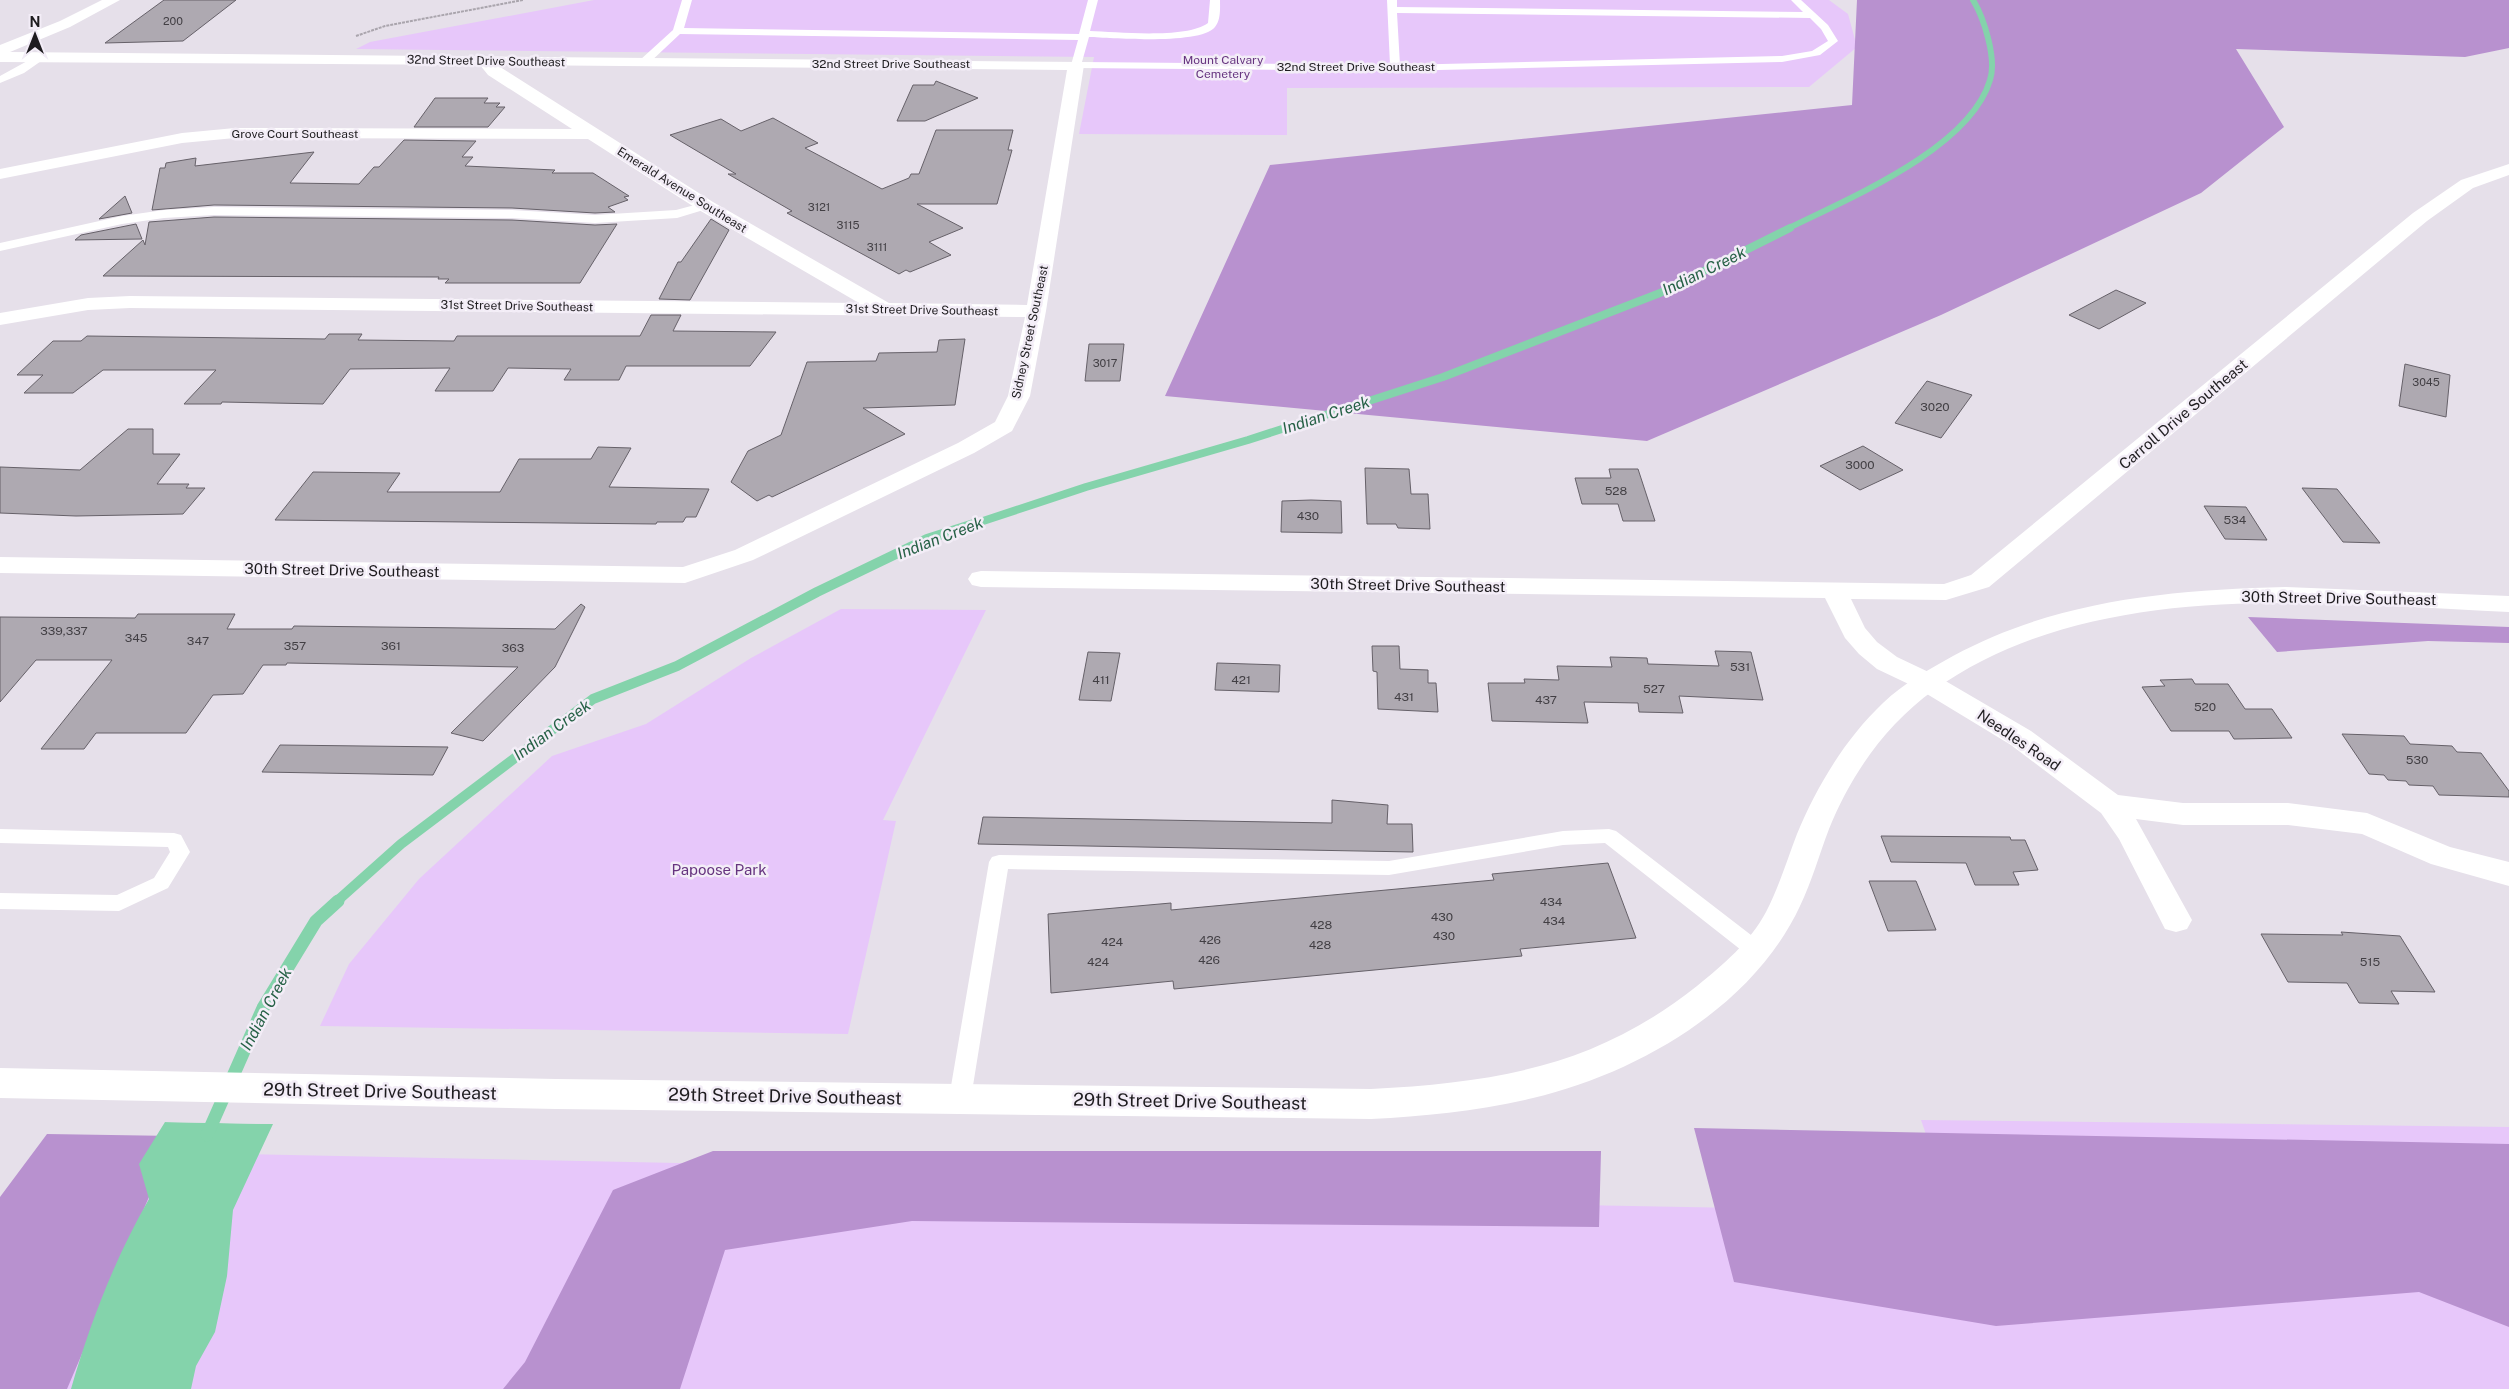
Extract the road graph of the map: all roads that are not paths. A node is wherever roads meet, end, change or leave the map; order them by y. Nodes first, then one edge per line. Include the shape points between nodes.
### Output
1 (112, 0) edge
2 (687, 0) edge
3 (1093, 0) edge
4 (1215, 0) edge
5 (1796, 0) edge
6 (1392, 5) edge
7 (1812, 15) junction
8 (678, 31) junction
9 (1084, 35) junction
10 (0, 51) edge
11 (0, 57) edge
12 (40, 57) junction
13 (488, 61) junction
14 (644, 62) junction
15 (1076, 65) junction
16 (1395, 68) junction
17 (0, 80) edge
18 (593, 134) junction
19 (2509, 169) edge
20 (0, 174) edge
21 (706, 206) junction
22 (0, 247) edge
23 (885, 310) junction
24 (1036, 311) junction
25 (0, 319) edge
26 (0, 565) edge
27 (685, 575) joint
28 (981, 579) dead end
29 (1834, 591) junction
30 (2168, 599) joint
31 (2509, 604) edge
32 (1927, 682) junction
33 (2111, 805) junction
34 (0, 836) edge
35 (2509, 874) edge
36 (0, 901) edge
37 (2176, 920) dead end
38 (1757, 951) junction
39 (0, 1083) edge
40 (960, 1098) junction

1 - 10 street
2 - 8 lane
3 - 9 lane
4 - 9 lane via 1214,21 1210,28 1201,32
5 - 7 lane
6 - 7 lane
6 - 16 lane
7 - 16 lane, 32nd Street Drive Southeast via 1825,27 1832,40 1824,50 1802,57
8 - 9 lane
8 - 14 lane
9 - 15 lane
11 - 12 street, 32nd Street Drive Southeast
12 - 13 street, 32nd Street Drive Southeast
12 - 17 lane
13 - 14 street, 32nd Street Drive Southeast
13 - 18 street, Emerald Avenue Southeast via 494,72
14 - 15 street, 32nd Street Drive Southeast
15 - 16 lane, 32nd Street Drive Southeast
15 - 24 street, Sidney Street Southeast
18 - 20 street, Grove Court Southeast via 235,133 172,140
18 - 21 street, Emerald Avenue Southeast
19 - 29 street, Carroll Drive Southeast via 2467,184 2420,218 1980,582 1946,592
21 - 22 lane via 677,214 595,219 512,214 172,213 122,220
21 - 23 street, Emerald Avenue Southeast
23 - 24 street, 31st Street Drive Southeast
23 - 25 street, 31st Street Drive Southeast via 130,302 88,304
24 - 27 street, Sidney Street Southeast via 1019,396 1004,426 966,448 744,556
26 - 27 street, 30th Street Drive Southeast
28 - 29 street, 30th Street Drive Southeast
29 - 32 street, Needles Road via 1854,632 1868,648 1887,663
30 - 31 street, 30th Street Drive Southeast via 2286,595
30 - 32 street, 29th Street Drive Southeast via 2046,624 2003,640
32 - 33 street, Needles Road via 2020,738
32 - 38 street, 29th Street Drive Southeast via 1899,704 1865,740 1836,782 1786,903
33 - 35 street via 2183,814 2288,814 2367,824 2442,856
33 - 37 street, Needles Road via 2131,834
34 - 36 lane via 174,840 180,852 161,883 120,903
38 - 40 street, 29th Street Drive Southeast via 1707,998 1664,1027 1613,1054 1560,1076 1497,1092 1436,1101 1371,1104
38 - 40 lane via 1609,836 1563,838 1389,868 999,862
39 - 40 street, 29th Street Drive Southeast

